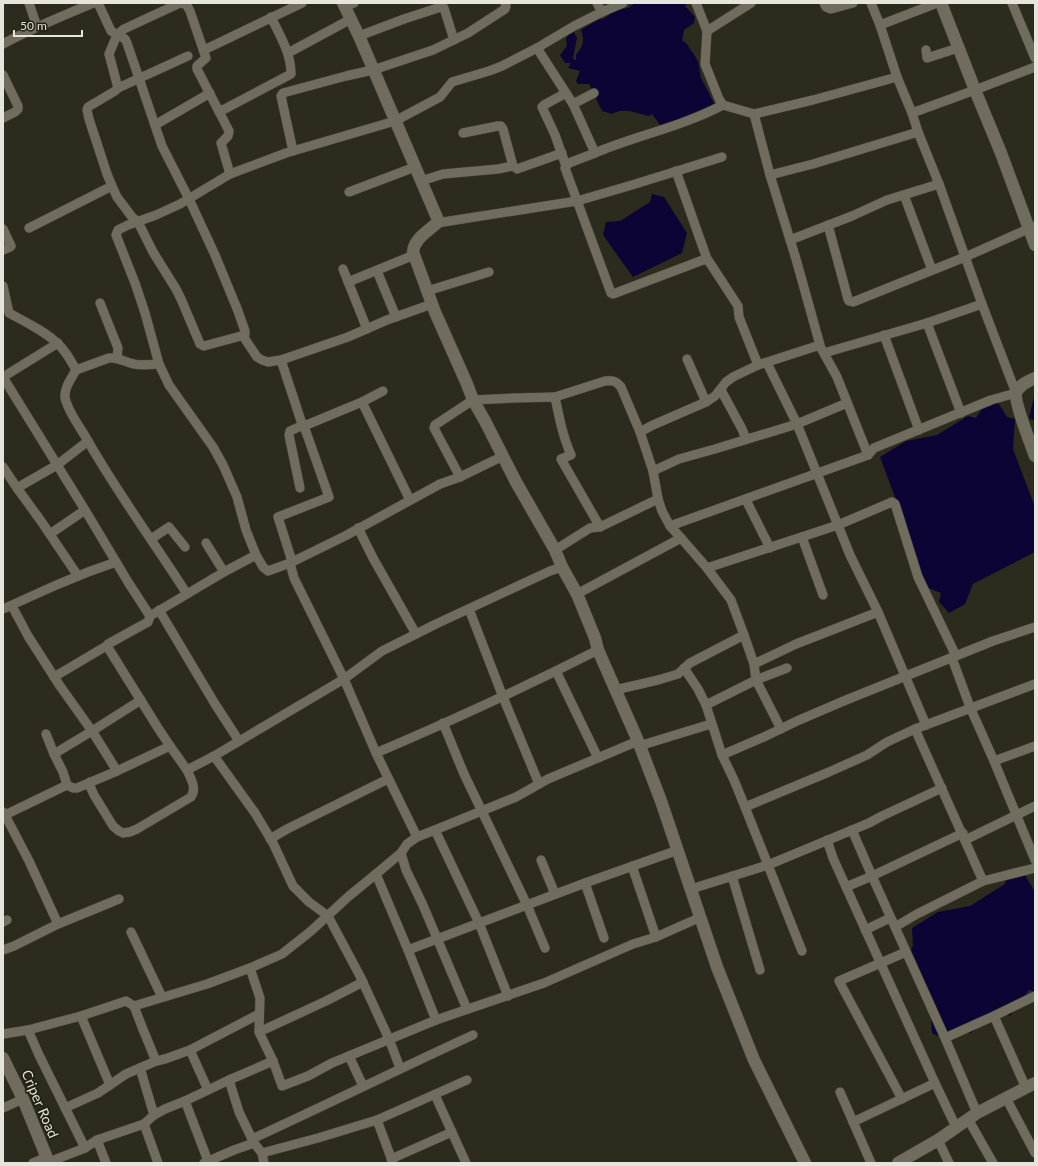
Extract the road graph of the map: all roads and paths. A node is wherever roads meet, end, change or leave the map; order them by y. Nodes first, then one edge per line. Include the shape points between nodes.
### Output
1 (29, 3) edge
2 (93, 3) edge
3 (98, 3) edge
4 (302, 3) edge
5 (505, 3) edge
6 (597, 3) edge
7 (622, 3) edge
8 (696, 3) edge
9 (751, 3) edge
10 (824, 3) edge
11 (853, 3) edge
12 (871, 3) edge
13 (937, 3) edge
14 (941, 3) edge
15 (1012, 3) edge
16 (348, 4) edge
17 (74, 7) edge
18 (602, 12) junction
19 (271, 17) junction
20 (351, 19) junction
21 (880, 25) junction
22 (37, 27) junction
23 (708, 31) junction
24 (117, 35) junction
25 (359, 36) junction
26 (454, 40) junction
27 (3, 44) edge
28 (537, 48) junction
29 (958, 48) junction
30 (204, 50) junction
31 (926, 50) dead end
32 (288, 53) junction
33 (188, 56) dead end
34 (1035, 58) edge
35 (1035, 67) edge
36 (374, 70) junction
37 (3, 75) edge
38 (897, 77) junction
39 (139, 79) junction
40 (118, 88) junction
41 (975, 90) junction
42 (210, 93) junction
43 (566, 93) junction
44 (594, 93) dead end
45 (573, 104) junction
46 (723, 105) junction
47 (219, 112) junction
48 (912, 113) junction
49 (754, 114) junction
50 (3, 118) edge
51 (395, 121) junction
52 (154, 125) junction
53 (918, 132) junction
54 (463, 133) dead end
55 (293, 151) junction
56 (562, 153) junction
57 (595, 153) junction
58 (722, 157) dead end
59 (566, 166) junction
60 (415, 167) junction
61 (517, 169) dead end
62 (676, 171) junction
63 (230, 174) junction
64 (770, 176) junction
65 (421, 181) junction
66 (940, 184) junction
67 (112, 186) junction
68 (349, 192) dead end
69 (904, 195) junction
70 (189, 199) junction
71 (577, 201) junction
72 (138, 222) junction
73 (437, 223) junction
74 (828, 225) junction
75 (1032, 227) edge
76 (29, 228) dead end
77 (3, 229) edge
78 (790, 240) junction
79 (1035, 245) edge
80 (3, 250) edge
81 (414, 256) junction
82 (965, 257) junction
83 (707, 260) junction
84 (343, 269) dead end
85 (932, 270) junction
86 (377, 271) junction
87 (489, 272) dead end
88 (348, 282) junction
89 (3, 286) edge
90 (427, 291) junction
91 (100, 303) dead end
92 (432, 304) junction
93 (982, 304) junction
94 (6, 313) edge
95 (396, 317) junction
96 (927, 322) junction
97 (367, 329) junction
98 (884, 335) junction
99 (243, 336) junction
100 (58, 343) junction
101 (822, 349) junction
102 (117, 358) junction
103 (687, 359) dead end
104 (281, 360) junction
105 (159, 364) junction
106 (762, 364) junction
107 (76, 370) junction
108 (3, 377) edge
109 (1035, 378) edge
110 (721, 390) junction
111 (383, 391) dead end
112 (1016, 393) junction
113 (555, 397) junction
114 (473, 400) junction
115 (362, 402) junction
116 (706, 402) junction
117 (848, 403) junction
118 (961, 413) junction
119 (797, 424) junction
120 (304, 425) junction
121 (918, 430) junction
122 (640, 432) junction
123 (746, 439) junction
124 (88, 441) junction
125 (868, 455) junction
126 (503, 456) junction
127 (1035, 456) edge
128 (57, 465) junction
129 (3, 467) edge
130 (653, 471) junction
131 (817, 474) junction
132 (460, 477) junction
133 (17, 488) junction
134 (300, 488) dead end
135 (658, 499) junction
136 (410, 500) junction
137 (746, 500) junction
138 (85, 510) junction
139 (838, 525) junction
140 (670, 526) junction
141 (600, 527) junction
142 (358, 528) junction
143 (50, 534) junction
144 (802, 537) junction
145 (151, 538) junction
146 (682, 538) junction
147 (206, 543) dead end
148 (185, 547) dead end
149 (770, 548) junction
150 (555, 550) junction
151 (256, 555) junction
152 (116, 562) junction
153 (290, 563) junction
154 (562, 567) junction
155 (707, 568) junction
156 (224, 572) junction
157 (78, 576) junction
158 (187, 594) junction
159 (577, 594) junction
160 (823, 595) dead end
161 (7, 607) edge
162 (469, 609) junction
163 (159, 610) junction
164 (878, 612) junction
165 (150, 616) junction
166 (1035, 628) edge
167 (416, 634) junction
168 (744, 635) junction
169 (108, 645) junction
170 (598, 650) junction
171 (954, 657) junction
172 (754, 664) junction
173 (684, 668) junction
174 (787, 668) dead end
175 (556, 670) junction
176 (905, 676) junction
177 (54, 677) junction
178 (344, 679) junction
179 (756, 680) junction
180 (1035, 684) edge
181 (615, 690) junction
182 (503, 696) junction
183 (140, 700) junction
184 (706, 705) junction
185 (970, 708) junction
186 (443, 723) junction
187 (711, 724) junction
188 (926, 725) junction
189 (781, 729) junction
190 (915, 729) junction
191 (92, 731) junction
192 (46, 734) dead end
193 (239, 741) junction
194 (638, 743) junction
195 (170, 746) junction
196 (1035, 746) edge
197 (376, 753) junction
198 (54, 754) junction
199 (722, 755) junction
200 (214, 756) junction
201 (598, 758) junction
202 (994, 761) junction
203 (187, 770) junction
204 (117, 771) junction
205 (388, 779) junction
206 (90, 782) junction
207 (539, 784) junction
208 (67, 785) junction
209 (942, 788) junction
210 (1035, 806) edge
211 (745, 807) junction
212 (482, 810) junction
213 (4, 813) edge
214 (1016, 815) junction
215 (435, 830) junction
216 (852, 830) junction
217 (417, 837) junction
218 (964, 837) junction
219 (270, 839) junction
220 (827, 840) junction
221 (678, 850) junction
222 (401, 853) junction
223 (540, 860) dead end
224 (1035, 860) edge
225 (768, 865) junction
226 (632, 866) junction
227 (1035, 868) edge
228 (376, 874) junction
229 (732, 876) junction
230 (872, 876) junction
231 (983, 881) junction
232 (586, 883) junction
233 (846, 887) junction
234 (691, 889) junction
235 (555, 894) junction
236 (119, 899) dead end
237 (528, 905) junction
238 (328, 916) junction
239 (701, 917) junction
240 (890, 918) junction
241 (479, 923) junction
242 (58, 924) junction
243 (895, 927) junction
244 (865, 930) junction
245 (132, 932) dead end
246 (656, 937) junction
247 (604, 938) dead end
248 (438, 939) junction
249 (545, 948) dead end
250 (3, 950) edge
251 (408, 950) junction
252 (802, 951) dead end
253 (906, 952) junction
254 (880, 963) junction
255 (250, 968) junction
256 (760, 970) dead end
257 (363, 982) junction
258 (508, 996) junction
259 (1035, 996) edge
260 (162, 997) junction
261 (134, 1006) junction
262 (468, 1009) junction
263 (259, 1014) junction
264 (81, 1016) junction
265 (994, 1016) junction
266 (436, 1020) junction
267 (28, 1030) junction
268 (259, 1032) junction
269 (3, 1034) edge
270 (473, 1035) dead end
271 (945, 1038) junction
272 (389, 1039) junction
273 (190, 1050) junction
274 (349, 1056) junction
275 (3, 1058) edge
276 (156, 1061) junction
277 (273, 1061) junction
278 (140, 1068) junction
279 (400, 1068) junction
280 (228, 1080) junction
281 (468, 1080) dead end
282 (934, 1083) junction
283 (110, 1086) junction
284 (363, 1086) junction
285 (1030, 1086) edge
286 (208, 1090) junction
287 (840, 1092) dead end
288 (435, 1095) junction
289 (1006, 1098) junction
290 (23, 1099) junction
291 (902, 1099) junction
292 (185, 1101) junction
293 (3, 1108) edge
294 (65, 1108) junction
295 (154, 1115) junction
296 (972, 1116) junction
297 (377, 1120) junction
298 (853, 1122) junction
299 (144, 1124) junction
300 (956, 1127) junction
301 (452, 1132) junction
302 (97, 1140) junction
303 (938, 1140) junction
304 (253, 1141) junction
305 (85, 1148) junction
306 (262, 1153) junction
307 (1035, 1153) edge
308 (48, 1161) edge
309 (392, 1161) edge
310 (206, 1162) edge
311 (901, 1162) edge
312 (33, 1163) edge
313 (106, 1163) edge
314 (158, 1163) edge
315 (264, 1163) edge
316 (466, 1163) edge
317 (805, 1163) edge
318 (871, 1163) edge
319 (949, 1163) edge
320 (993, 1163) edge

1 - 22 street
2 - 17 street
3 - 24 street via 110,31
4 - 19 street
5 - 26 street via 505,9
6 - 18 street
7 - 18 street
8 - 23 street
9 - 23 street
10 - 11 street via 831,9
12 - 21 street
13 - 21 street
14 - 29 street
15 - 34 street
16 - 20 street
17 - 22 street
18 - 28 street
19 - 30 street
19 - 32 street
20 - 25 street
20 - 32 street
21 - 38 street
22 - 27 street
23 - 46 street via 705,64
24 - 30 street via 124,28 184,3
24 - 39 street via 127,43
24 - 40 street via 109,55
25 - 26 street via 441,7 444,8
25 - 36 street
26 - 36 street
28 - 43 street
28 - 51 street via 502,66 452,82 440,97
29 - 31 street via 926,58
29 - 41 street
30 - 42 street via 206,58 197,69
32 - 47 street via 291,74
33 - 39 street
35 - 41 street
36 - 51 street
36 - 55 street via 282,94
37 - 50 street via 18,109
38 - 48 street
38 - 49 street
39 - 40 street
39 - 52 street
40 - 67 street via 87,110
41 - 48 street
41 - 75 street
42 - 47 street
42 - 52 street
43 - 45 street
43 - 56 street via 542,107
44 - 45 street
45 - 57 street
46 - 49 street
46 - 57 street via 682,123
47 - 63 street via 229,133 221,143
48 - 53 street
49 - 64 street
51 - 55 street
51 - 60 street
52 - 70 street
53 - 64 street
53 - 66 street
54 - 65 street via 501,126 513,166 447,174
55 - 63 street
56 - 59 street
56 - 61 street
57 - 59 street
58 - 62 street
59 - 71 street
60 - 65 street
60 - 68 street
62 - 71 street
62 - 83 street
63 - 70 street
64 - 78 street
65 - 73 street via 438,219
66 - 69 street
66 - 82 street
67 - 72 street via 117,197
67 - 76 street
69 - 74 street
69 - 85 street
70 - 72 street
70 - 99 street via 238,311 245,331
71 - 73 street
71 - 83 street via 612,294
72 - 99 street via 179,294 200,344 204,346
72 - 105 street via 118,230 116,234 145,313
73 - 81 street via 416,241
74 - 78 street
74 - 85 street via 851,302
75 - 79 street
75 - 82 street
77 - 80 street via 11,246
78 - 101 street
81 - 86 street
81 - 90 street
82 - 85 street
82 - 93 street
83 - 106 street via 738,306 739,317
84 - 88 street
86 - 88 street
86 - 95 street
87 - 90 street
88 - 97 street
89 - 94 street
90 - 92 street
91 - 102 street via 119,350
92 - 95 street
92 - 114 street
93 - 96 street
93 - 112 street
94 - 100 street
95 - 97 street
96 - 98 street
96 - 118 street
97 - 104 street
98 - 101 street
98 - 121 street
99 - 104 street via 257,357 268,362
100 - 107 street
100 - 108 street
101 - 106 street
101 - 117 street
102 - 105 street via 138,365
102 - 107 street via 109,358
103 - 116 street
104 - 120 street
105 - 151 street via 169,385 223,465 237,497
106 - 110 street via 729,379
106 - 119 street
107 - 124 street via 65,398
108 - 128 street
109 - 112 street via 1026,382
110 - 116 street
110 - 123 street
111 - 115 street
112 - 118 street
112 - 127 street via 1018,408
113 - 114 street
113 - 122 street via 605,381 617,382
113 - 141 street via 559,420 571,455 561,459
114 - 126 street
114 - 132 street via 434,427
115 - 120 street
115 - 136 street
116 - 122 street
117 - 119 street
117 - 125 street
118 - 121 street
119 - 123 street
119 - 131 street
120 - 134 street via 290,431 289,435
120 - 153 street via 329,497 278,517 291,558
121 - 125 street via 874,448
122 - 130 street
123 - 130 street via 679,459
124 - 128 street
124 - 145 street
125 - 131 street
126 - 132 street
126 - 150 street
128 - 133 street
128 - 138 street
129 - 133 street
130 - 135 street
131 - 137 street
131 - 139 street
132 - 136 street
133 - 143 street
135 - 140 street
135 - 141 street
136 - 142 street
137 - 140 street
137 - 149 street
138 - 143 street
138 - 152 street
139 - 144 street
139 - 164 street
139 - 171 street via 894,503 918,577
140 - 146 street
141 - 150 street via 590,528
142 - 153 street
142 - 167 street
143 - 157 street
144 - 149 street
144 - 160 street
145 - 148 street via 169,527
145 - 158 street
146 - 155 street
146 - 159 street
147 - 156 street
149 - 155 street
150 - 154 street
151 - 153 street via 268,571
151 - 156 street
152 - 157 street
152 - 165 street
153 - 178 street via 294,578
154 - 159 street
154 - 162 street
155 - 168 street via 731,600
156 - 158 street
157 - 161 street
158 - 163 street
159 - 170 street
161 - 177 street
162 - 167 street
162 - 182 street
163 - 165 street
163 - 193 street
164 - 172 street via 796,644
164 - 176 street
165 - 169 street via 148,622
166 - 171 street
167 - 178 street via 382,652
168 - 172 street
168 - 173 street
169 - 177 street
169 - 183 street
170 - 175 street
170 - 181 street
171 - 176 street
171 - 185 street
172 - 179 street
173 - 181 street via 674,676
173 - 184 street
174 - 179 street
175 - 182 street
175 - 201 street
176 - 188 street
176 - 189 street
177 - 191 street
178 - 193 street
178 - 197 street
179 - 184 street
179 - 189 street
180 - 185 street
181 - 194 street
182 - 186 street
182 - 207 street
183 - 191 street
183 - 195 street
184 - 187 street
185 - 188 street
185 - 202 street
186 - 197 street
186 - 212 street
187 - 194 street
187 - 199 street
188 - 190 street
189 - 199 street
190 - 209 street
190 - 211 street via 867,755
191 - 198 street
191 - 204 street
192 - 198 street
193 - 200 street
194 - 201 street
194 - 221 street
195 - 203 street
195 - 204 street
196 - 202 street
197 - 205 street
198 - 208 street
199 - 211 street
200 - 203 street
200 - 219 street via 255,813
201 - 207 street
202 - 214 street
203 - 206 street via 194,788 192,797 127,833 113,826 94,795
204 - 206 street
205 - 217 street
205 - 219 street
206 - 208 street via 75,789
207 - 212 street via 516,797
208 - 213 street
209 - 216 street
209 - 218 street
210 - 214 street
211 - 225 street
212 - 215 street
212 - 237 street
213 - 242 street
214 - 218 street
214 - 224 street
215 - 217 street
215 - 241 street
216 - 220 street
216 - 230 street
217 - 222 street via 407,844
218 - 230 street
218 - 231 street
219 - 238 street via 293,886
220 - 225 street
220 - 233 street
221 - 226 street
221 - 234 street
222 - 228 street
222 - 248 street via 406,870
223 - 235 street
225 - 229 street
225 - 252 street
226 - 232 street
226 - 246 street
227 - 231 street
228 - 238 street
228 - 251 street
229 - 234 street
229 - 256 street
230 - 233 street
230 - 240 street
231 - 243 street
232 - 235 street
232 - 247 street
233 - 244 street
234 - 239 street
235 - 237 street
236 - 242 street
237 - 241 street
237 - 249 street
238 - 255 street via 282,954
238 - 257 street
239 - 246 street
239 - 317 street via 717,966 754,1060
240 - 243 street
240 - 244 street
241 - 248 street
241 - 258 street
242 - 250 street
243 - 253 street
244 - 254 street
245 - 260 street
246 - 258 street via 633,944
248 - 251 street
248 - 262 street
251 - 266 street
253 - 254 street
253 - 271 street
254 - 282 street
254 - 291 street via 839,981
255 - 260 street
255 - 263 street via 260,998
257 - 268 street
257 - 272 street
258 - 262 street
259 - 265 street
260 - 261 street
261 - 264 street via 126,1001
261 - 276 street
262 - 266 street
263 - 268 street
263 - 273 street
264 - 267 street
264 - 283 street
265 - 271 street
265 - 285 street
266 - 272 street
267 - 269 street
267 - 294 street
268 - 277 street
270 - 279 street
271 - 296 street
272 - 274 street
272 - 279 street
273 - 276 street
273 - 286 street
274 - 277 street via 282,1086
274 - 284 street
275 - 290 street, Criper Road
276 - 278 street
277 - 280 street
278 - 283 street via 126,1074
278 - 295 street
279 - 284 street
280 - 286 street
280 - 304 street
281 - 288 street
282 - 291 street
282 - 300 street
283 - 294 street
284 - 304 street
285 - 289 street
286 - 292 street
287 - 298 street
288 - 297 street
288 - 301 street
289 - 296 street
289 - 307 street
290 - 293 street
290 - 308 street, Criper Road
291 - 298 street
292 - 295 street
292 - 310 street
294 - 305 street
295 - 299 street
296 - 300 street
296 - 320 street
297 - 306 street
297 - 309 street
298 - 318 street
299 - 302 street
299 - 314 street
300 - 303 street
301 - 309 street
301 - 316 street
302 - 305 street
302 - 313 street
303 - 311 street
303 - 319 street
304 - 306 street
304 - 310 street
305 - 308 street
306 - 315 street
308 - 312 street

